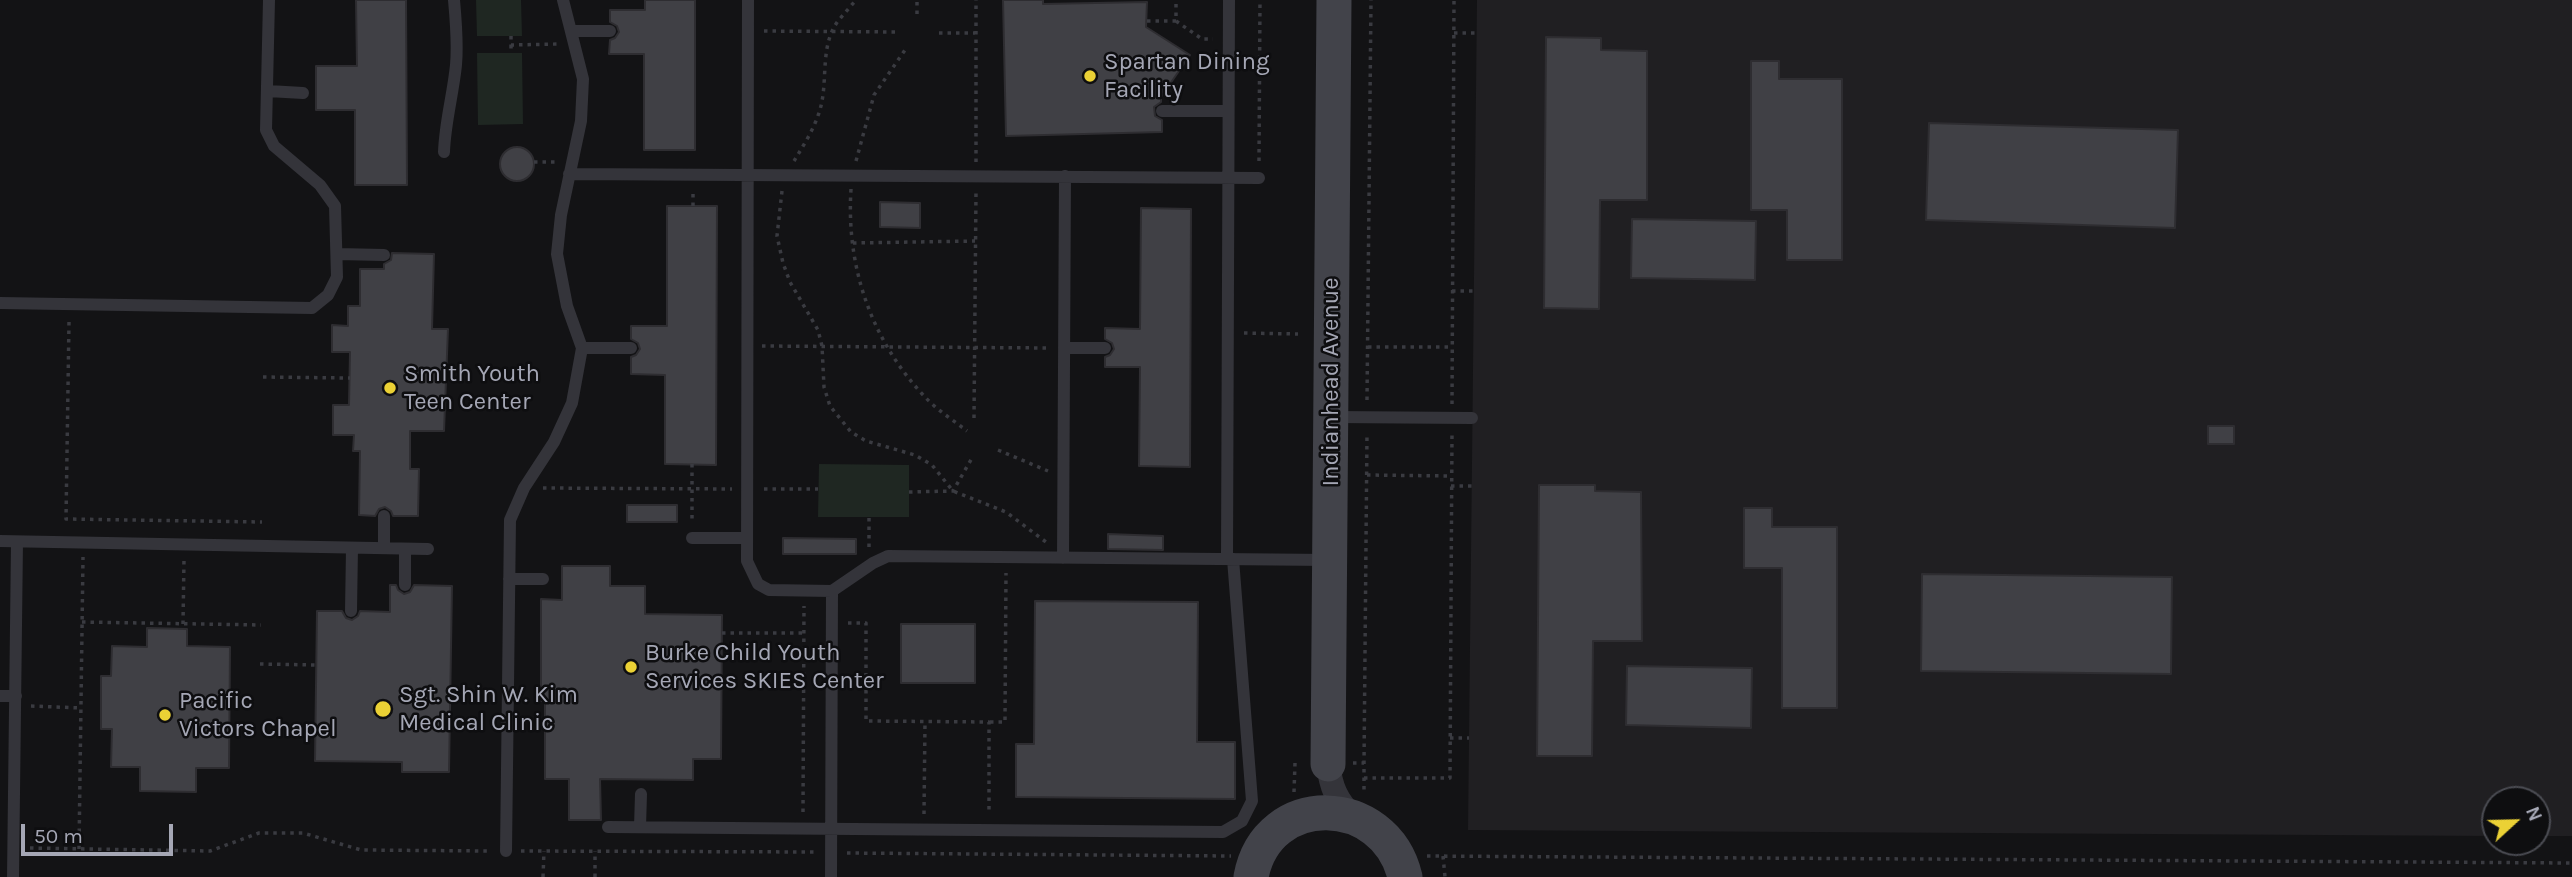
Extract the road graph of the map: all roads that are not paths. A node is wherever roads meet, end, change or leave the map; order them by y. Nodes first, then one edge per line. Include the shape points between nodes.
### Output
1 (269, 0) edge
2 (454, 0) edge
3 (563, 0) edge
4 (748, 0) edge
5 (1229, 0) edge
6 (1334, 0) edge
7 (610, 31) dead end
8 (573, 37) junction
9 (268, 91) junction
10 (303, 93) dead end
11 (1161, 111) dead end
12 (1228, 111) junction
13 (444, 152) dead end
14 (570, 168) junction
15 (748, 175) junction
16 (1065, 176) junction
17 (1228, 177) junction
18 (1259, 178) road end
19 (337, 254) junction
20 (384, 255) dead end
21 (0, 303) edge
22 (582, 348) junction
23 (631, 348) dead end
24 (1064, 348) junction
25 (1105, 348) dead end
26 (1331, 417) junction
27 (1472, 418) dead end
28 (384, 516) dead end
29 (692, 538) road end
30 (747, 538) junction
31 (0, 541) edge
32 (18, 542) junction
33 (352, 548) junction
34 (384, 548) junction
35 (405, 549) junction
36 (428, 549) dead end
37 (1063, 558) junction
38 (1230, 559) junction
39 (1329, 560) junction
40 (509, 579) junction
41 (543, 579) dead end
42 (405, 585) dead end
43 (832, 591) junction
44 (351, 611) dead end
45 (0, 696) edge
46 (15, 703) junction
47 (1328, 764) junction
48 (640, 794) dead end
49 (1358, 807) junction
50 (1301, 810) junction
51 (608, 827) dead end
52 (640, 827) junction
53 (831, 829) junction
54 (506, 851) road end
55 (1245, 870) edge
56 (1410, 870) edge
57 (13, 877) edge
58 (831, 877) edge

1 - 9 lane
2 - 13 lane via 456,66
3 - 8 lane
4 - 15 lane
5 - 12 lane
6 - 26 main road, Indianhead Avenue
7 - 8 lane
8 - 14 lane via 583,79 581,121
9 - 10 lane
9 - 19 lane via 265,130 274,146 320,185 335,206
11 - 12 lane
12 - 17 lane
14 - 15 lane
14 - 22 lane via 557,254 567,306
15 - 16 lane
15 - 30 lane
16 - 17 lane
16 - 24 lane
17 - 18 lane
17 - 38 lane
19 - 20 lane
19 - 21 lane via 337,277 328,295 313,308
22 - 23 lane
22 - 40 lane via 572,403 510,520
24 - 25 lane
24 - 37 lane
26 - 27 lane
26 - 39 main road, Indianhead Avenue
28 - 34 lane
29 - 30 lane
30 - 43 lane via 747,561 758,584 769,590
31 - 32 lane
32 - 33 lane
32 - 46 lane
33 - 34 lane
33 - 44 lane
34 - 35 lane
35 - 36 lane
35 - 42 lane
37 - 38 lane
37 - 43 lane via 888,556
38 - 39 lane
38 - 53 lane via 1252,801 1242,821 1223,832
39 - 47 main road, Indianhead Avenue
40 - 41 lane
40 - 54 lane
43 - 53 lane
45 - 46 lane
46 - 57 lane
47 - 49 street via 1338,802
47 - 50 street via 1320,801
48 - 52 lane
49 - 50 main road via 1330,812
49 - 56 main road
50 - 55 main road via 1272,835
51 - 52 lane
52 - 53 lane
53 - 58 lane

